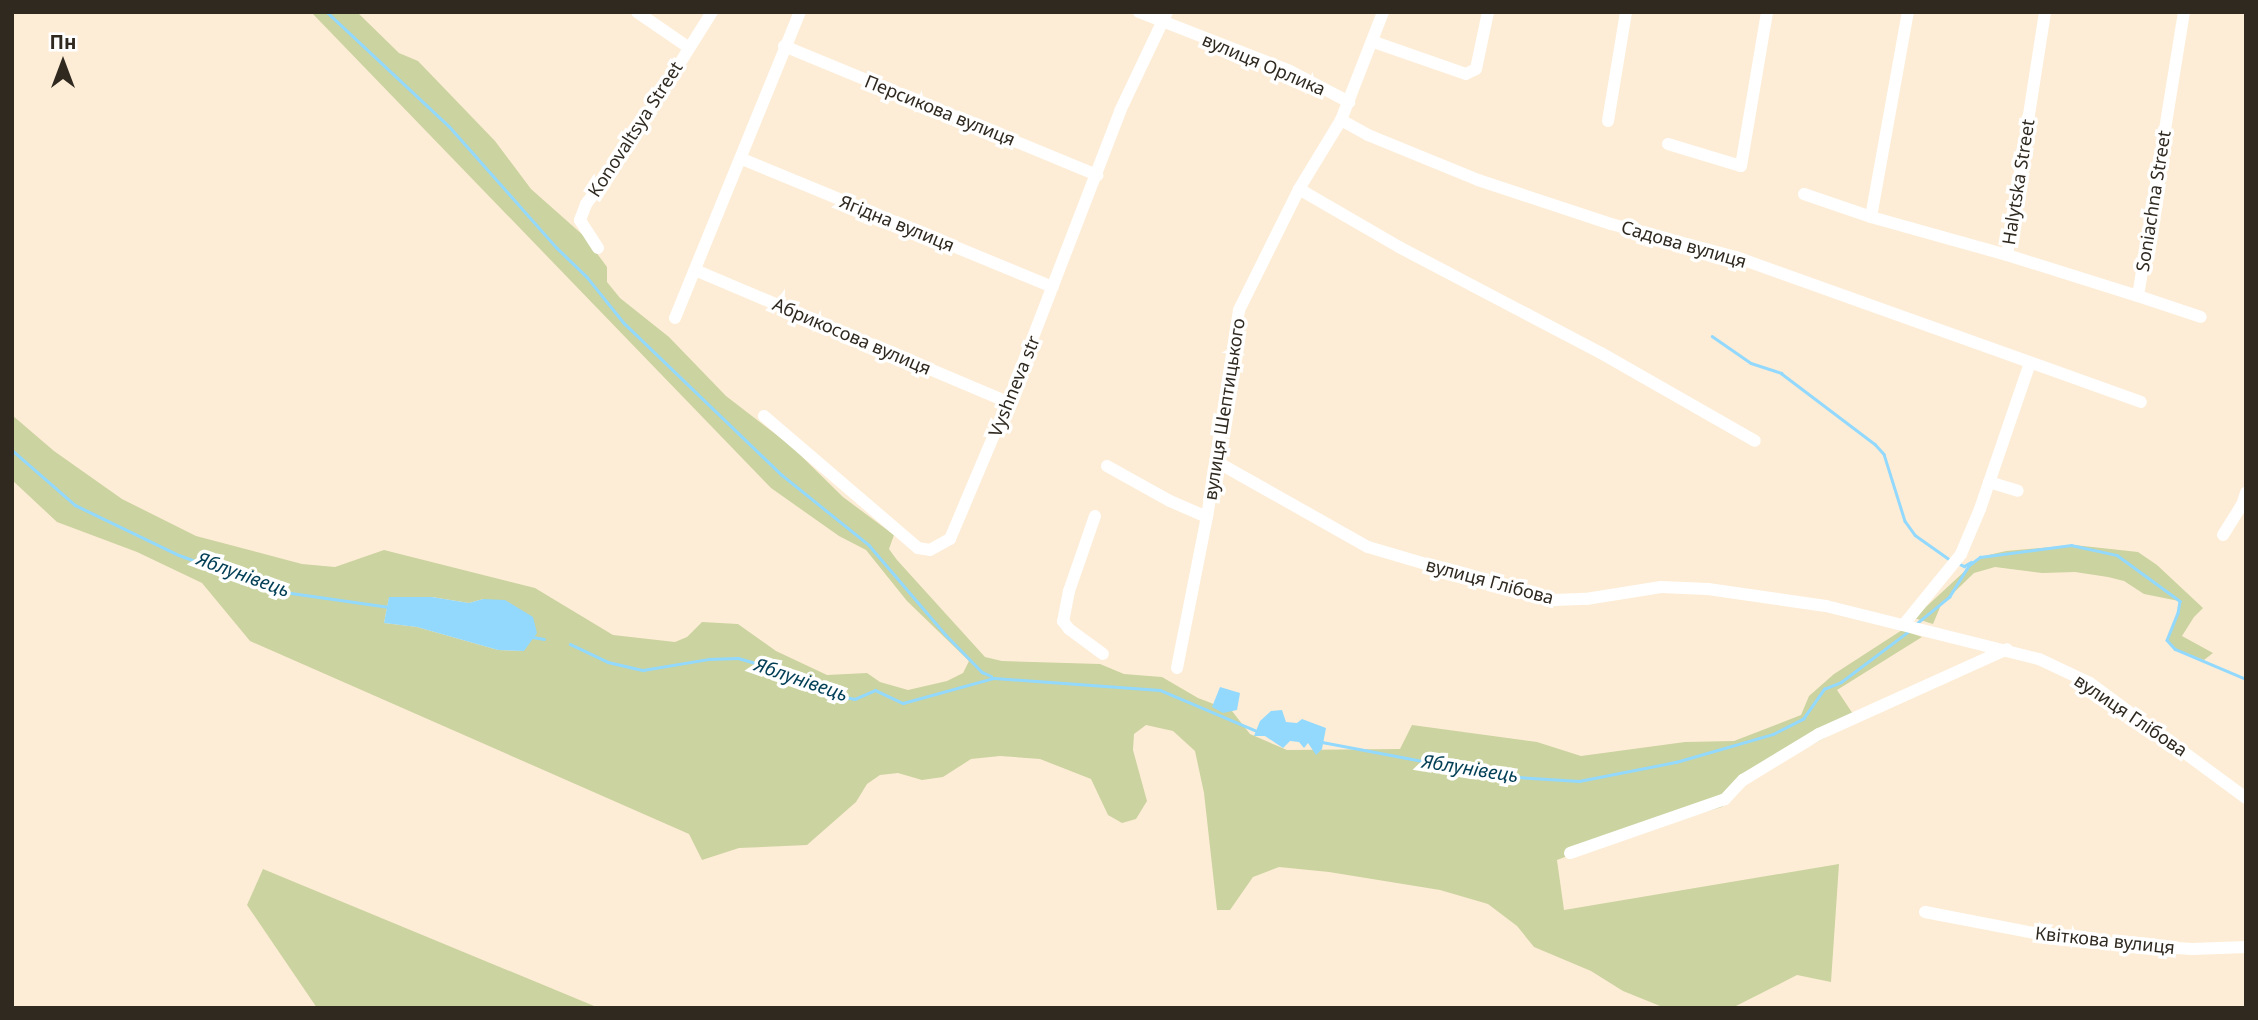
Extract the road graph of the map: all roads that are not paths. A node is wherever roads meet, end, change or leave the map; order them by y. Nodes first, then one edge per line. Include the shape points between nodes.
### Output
1 (638, 12) edge
2 (712, 12) edge
3 (800, 12) edge
4 (1139, 12) edge
5 (1383, 12) edge
6 (1488, 12) edge
7 (1626, 12) edge
8 (1767, 12) edge
9 (1908, 12) edge
10 (2045, 12) edge
11 (2184, 12) edge
12 (1165, 17) edge
13 (1374, 42) junction
14 (784, 46) junction
15 (688, 47) junction
16 (1349, 102) junction
17 (1341, 120) junction
18 (1608, 121) dead end
19 (1668, 144) dead end
20 (742, 159) junction
21 (1097, 175) junction
22 (1299, 189) junction
23 (1804, 194) dead end
24 (1871, 217) junction
25 (597, 248) dead end
26 (2007, 255) junction
27 (695, 270) junction
28 (1053, 287) junction
29 (2138, 296) junction
30 (2201, 317) dead end
31 (675, 318) dead end
32 (2030, 363) junction
33 (1008, 402) junction
34 (2141, 402) dead end
35 (764, 416) dead end
36 (1755, 441) dead end
37 (1217, 462) junction
38 (1107, 466) dead end
39 (1989, 482) junction
40 (2018, 491) dead end
41 (2246, 493) edge
42 (1095, 516) dead end
43 (1208, 517) junction
44 (2223, 536) dead end
45 (1907, 623) junction
46 (2007, 649) junction
47 (1103, 654) dead end
48 (1177, 668) dead end
49 (2246, 798) edge
50 (1570, 853) dead end
51 (1925, 912) dead end
52 (2246, 947) edge

1 - 15 street
2 - 15 street, Konovaltsya Street
3 - 14 street
4 - 12 street, вулиця Орлика
5 - 13 street, вулиця Шептицького
6 - 13 street via 1476,69 1466,74
7 - 18 street
8 - 19 street via 1741,166
9 - 24 street
10 - 26 street, Halytska Street
11 - 29 street, Soniachna Street
12 - 16 street, вулиця Орлика
12 - 21 street, Vyshneva str via 1120,111
13 - 16 street, вулиця Шептицького
14 - 20 street
14 - 21 street, Персикова вулиця
15 - 25 street, Konovaltsya Street via 616,165 586,204 580,220
16 - 17 street, вулиця Шептицького
17 - 22 street, вулиця Шептицького
17 - 32 street, Садова вулиця via 1478,180 1611,224 1736,257
20 - 27 street
20 - 28 street, Ягідна вулиця
21 - 28 street, Vyshneva str
22 - 36 street
22 - 37 street, вулиця Шептицького via 1239,310
23 - 24 street, Halytska Street
24 - 26 street, Halytska Street
26 - 29 street, Soniachna Street
27 - 31 street
27 - 33 street, Абрикосова вулиця
28 - 33 street, Vyshneva str
29 - 30 street
32 - 34 street, Садова вулиця
32 - 39 street
33 - 35 street, Vyshneva str via 950,539 930,550 918,548
37 - 43 street, вулиця Шептицького
37 - 45 street, вулиця Глібова via 1368,547 1531,596 1586,599 1661,587 1708,589
38 - 43 street
39 - 40 street
39 - 45 street via 1961,554
41 - 44 street
42 - 47 street via 1063,621
43 - 48 street, вулиця Шептицького
45 - 46 street, вулиця Глібова
46 - 49 street, вулиця Глібова via 2090,683
46 - 50 street via 1819,734 1743,780 1726,799
51 - 52 street, Квіткова вулиця via 2074,941 2192,949

